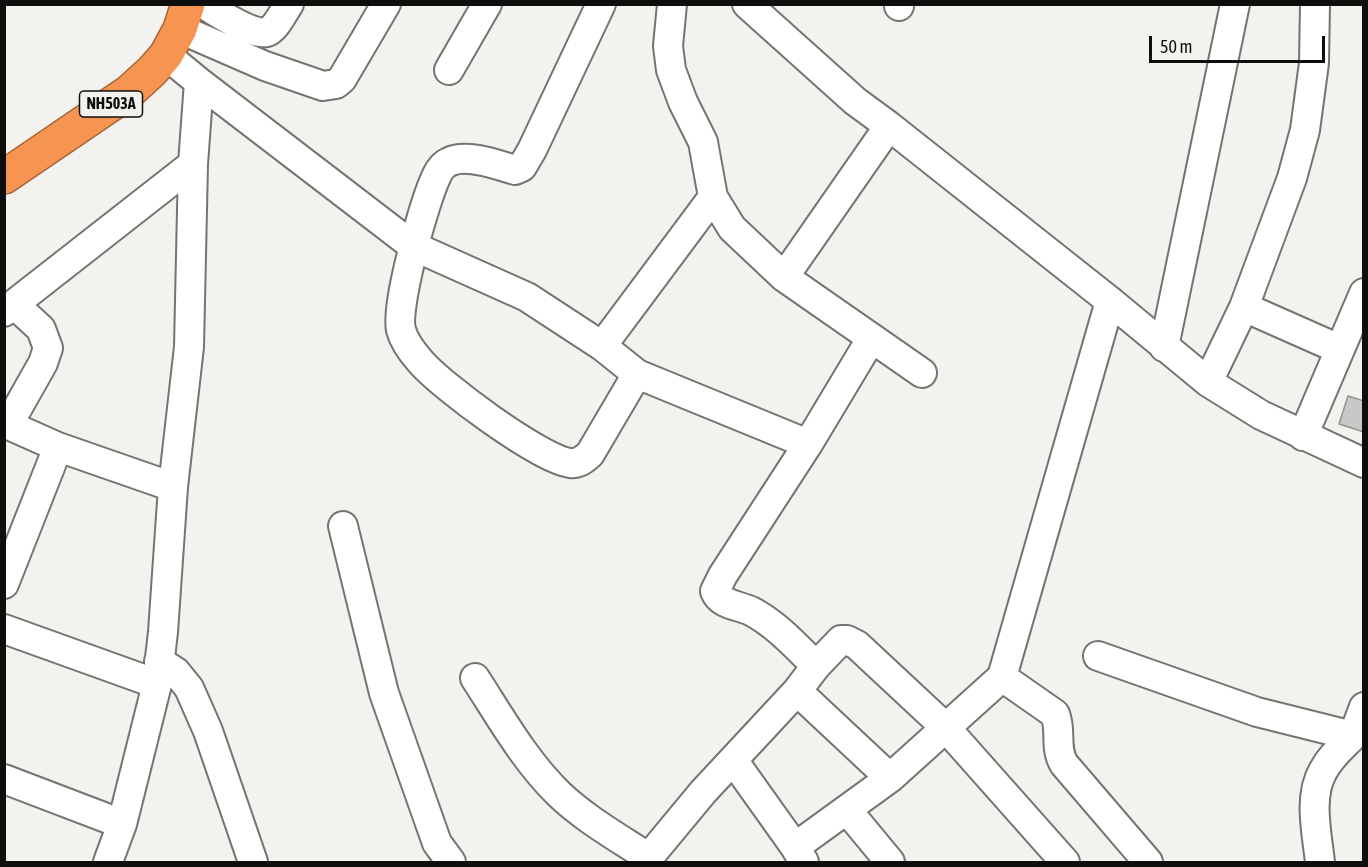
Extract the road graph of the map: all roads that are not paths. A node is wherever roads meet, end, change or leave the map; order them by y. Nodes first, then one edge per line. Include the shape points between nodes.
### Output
1 (203, 4) edge
2 (289, 4) edge
3 (386, 4) edge
4 (487, 4) edge
5 (601, 4) edge
6 (672, 4) edge
7 (747, 4) edge
8 (1235, 4) edge
9 (1315, 4) edge
10 (178, 29) edge
11 (449, 70) dead end
12 (199, 82) junction
13 (889, 126) junction
14 (193, 164) junction
15 (7, 171) edge
16 (713, 197) junction
17 (413, 246) junction
18 (784, 277) junction
19 (1364, 293) edge
20 (1110, 301) junction
21 (1244, 307) junction
22 (9, 308) edge
23 (872, 339) junction
24 (602, 346) junction
25 (1164, 347) junction
26 (1339, 349) junction
27 (922, 373) dead end
28 (637, 374) junction
29 (1208, 382) junction
30 (6, 424) edge
31 (1303, 436) junction
32 (808, 444) junction
33 (58, 447) junction
34 (1364, 463) edge
35 (173, 487) junction
36 (343, 526) dead end
37 (4, 584) edge
38 (4, 629) edge
39 (1098, 656) dead end
40 (816, 666) junction
41 (158, 673) junction
42 (1002, 677) junction
43 (474, 678) dead end
44 (797, 691) junction
45 (1364, 707) edge
46 (946, 728) junction
47 (1353, 736) junction
48 (733, 760) junction
49 (4, 778) edge
50 (890, 778) junction
51 (847, 810) junction
52 (122, 824) junction
53 (799, 855) edge
54 (647, 860) edge
55 (108, 862) edge
56 (253, 862) edge
57 (451, 862) edge
58 (890, 862) edge
59 (1065, 862) edge
60 (1148, 862) edge
61 (1320, 862) edge

1 - 2 street via 261,33 270,31
3 - 10 street via 342,79 323,86
4 - 11 street
5 - 17 street via 522,166 515,170 465,159 446,163 437,174
6 - 16 street via 668,46 672,70 703,142
7 - 13 street via 855,101
8 - 25 street
9 - 21 street via 1314,63 1305,130 1292,178
10 - 12 street
10 - 15 highway, NH503A via 152,71 129,92
12 - 14 street
12 - 17 street
13 - 18 street
13 - 20 street
14 - 22 street
14 - 35 street via 189,348
16 - 18 street via 732,228
16 - 24 street
17 - 24 street via 527,297
17 - 28 street via 400,316 401,330 410,348 430,371 478,410 546,455 572,463 590,454
18 - 23 street
19 - 26 street
20 - 25 street
20 - 42 street
21 - 26 street
21 - 29 street
22 - 30 street via 41,329 48,348
23 - 27 street
23 - 32 street
24 - 28 street
25 - 29 street
26 - 31 street
28 - 32 street
29 - 31 street
30 - 33 street
31 - 34 street
32 - 40 street via 715,591 725,602 774,625
33 - 35 street
33 - 37 street
35 - 41 street
36 - 57 street via 384,693 437,843
38 - 41 street
39 - 47 street via 1257,712
40 - 44 street
40 - 46 street via 841,640 851,642
41 - 52 street
41 - 56 street via 176,672 189,688
42 - 46 street
42 - 60 street via 1055,714 1057,748 1064,764
43 - 54 street via 524,753 559,794
44 - 48 street
44 - 50 street
45 - 47 street
46 - 50 street
46 - 59 street
47 - 61 street via 1329,761 1317,786
48 - 53 street
48 - 54 street
49 - 52 street
50 - 51 street
51 - 53 street
51 - 58 street
52 - 55 street

